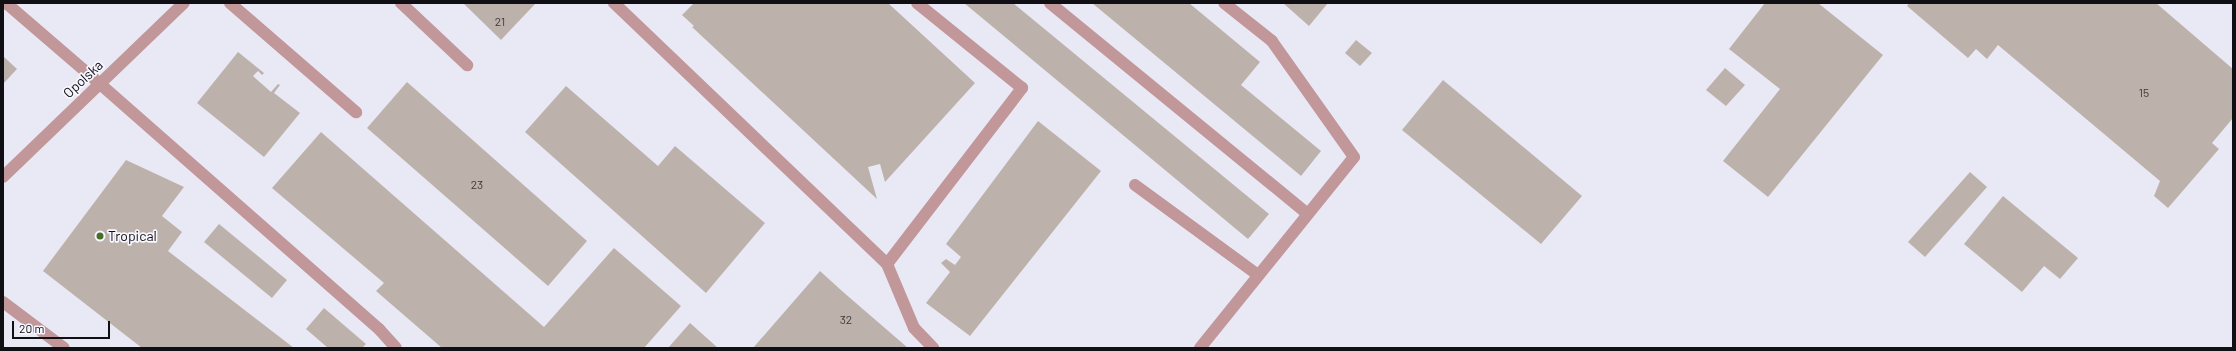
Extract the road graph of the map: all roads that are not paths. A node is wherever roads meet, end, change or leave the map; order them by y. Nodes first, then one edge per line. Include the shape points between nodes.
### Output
1 (6, 3) edge
2 (184, 3) edge
3 (230, 3) edge
4 (401, 3) edge
5 (917, 3) edge
6 (1050, 3) edge
7 (1224, 3) edge
8 (619, 5) edge
9 (467, 65) dead end
10 (99, 83) junction
11 (356, 112) dead end
12 (3, 177) edge
13 (1135, 185) dead end
14 (1307, 213) junction
15 (887, 264) junction
16 (1258, 275) junction
17 (3, 302) edge
18 (64, 348) edge
19 (396, 348) edge
20 (933, 348) edge
21 (1200, 348) edge

1 - 10 street
2 - 10 street, Opolska
3 - 11 street
4 - 9 street
5 - 15 street via 1022,88
6 - 14 street
7 - 14 street via 1272,41 1354,157
8 - 15 street
10 - 12 street, Opolska
10 - 19 street via 379,330
13 - 16 street
14 - 16 street
15 - 20 street via 914,328
16 - 21 street
17 - 18 street

